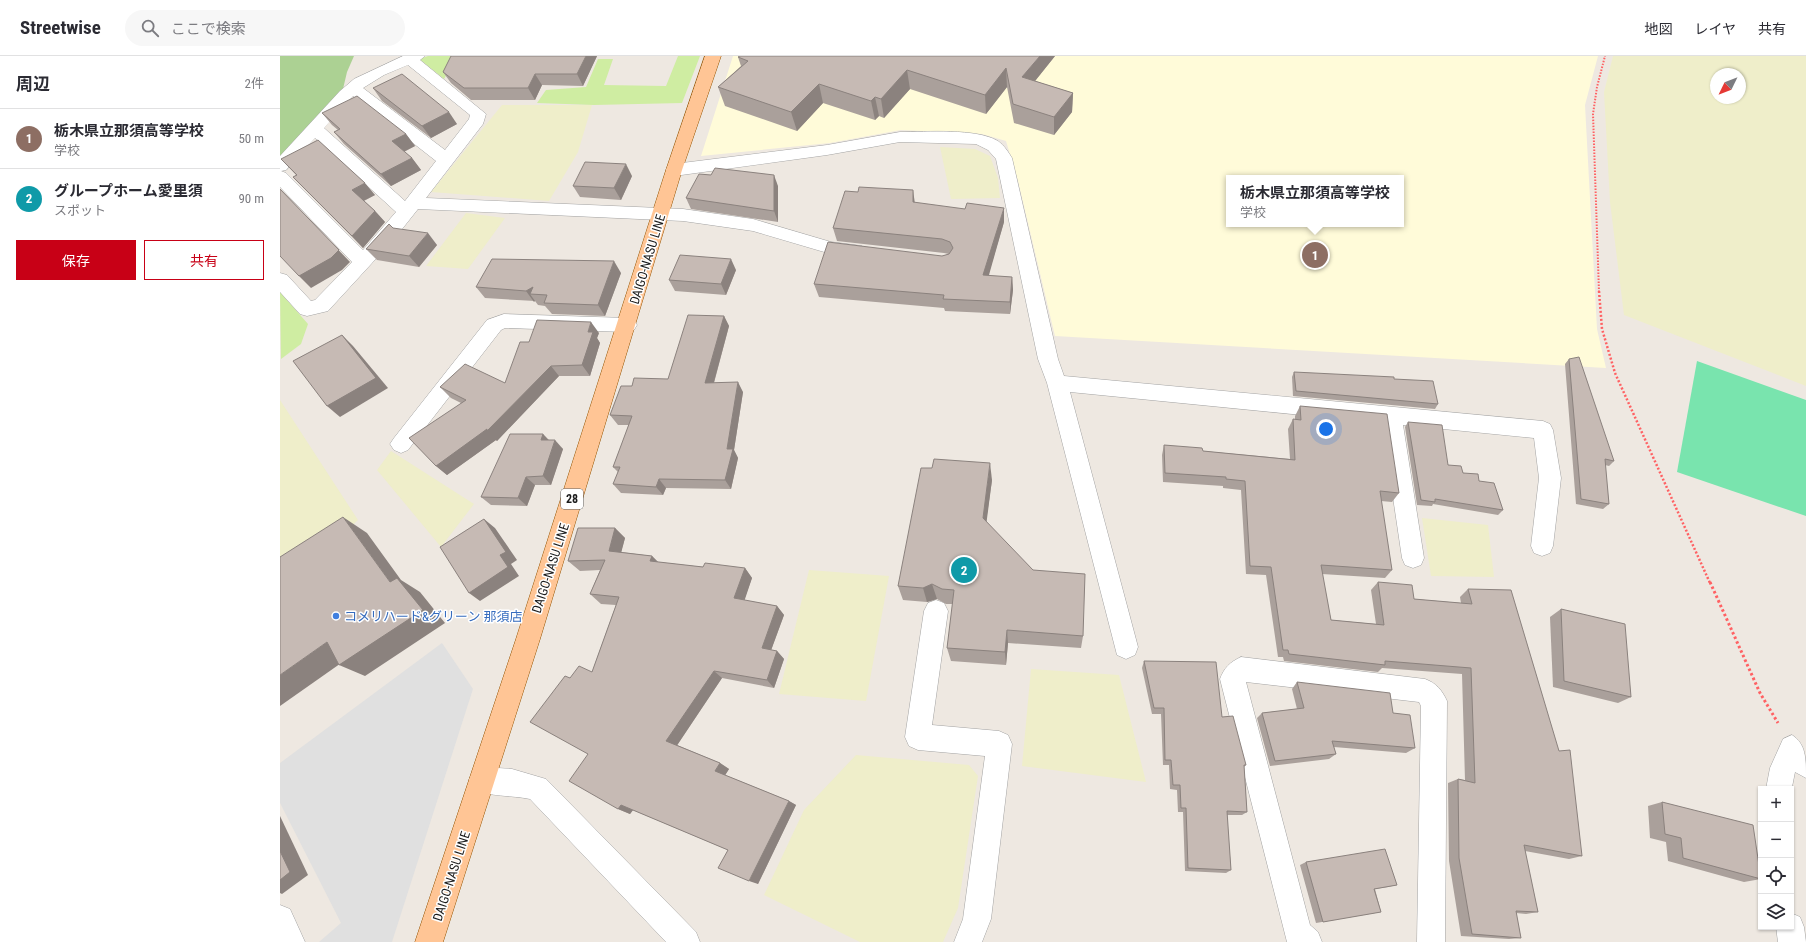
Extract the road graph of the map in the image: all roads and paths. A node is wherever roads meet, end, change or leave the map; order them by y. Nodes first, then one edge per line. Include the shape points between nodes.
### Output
1 (713, 56) edge
2 (1605, 56) edge
3 (413, 58) edge
4 (353, 88) junction
5 (314, 128) junction
6 (446, 160) junction
7 (280, 166) edge
8 (674, 170) junction
9 (280, 177) edge
10 (410, 207) junction
11 (661, 213) junction
12 (876, 253) edge
13 (363, 262) junction
14 (280, 280) edge
15 (627, 326) junction
16 (1057, 383) junction
17 (1391, 416) junction
18 (400, 444) dead end
19 (1542, 546) dead end
20 (1413, 558) dead end
21 (936, 611) edge
22 (1126, 647) dead end
23 (1799, 756) edge
24 (482, 780) junction
25 (1780, 786) edge
26 (280, 919) edge
27 (1790, 930) edge
28 (291, 942) edge
29 (429, 942) edge
30 (686, 942) edge
31 (968, 942) edge
32 (1308, 942) edge
33 (1431, 942) edge
34 (1792, 942) edge

1 - 8 main road, DAIGO-NASU LINE / 28
2 - 23 path via 1596,87 1593,114 1602,329 1615,373 1757,686
3 - 4 street via 379,72
3 - 6 street via 478,114 477,120
4 - 5 street
4 - 6 street
5 - 7 street
5 - 10 street
6 - 10 street
8 - 11 main road, DAIGO-NASU LINE / 28
8 - 16 street via 827,150 900,137 979,139 994,146 1004,158 1044,344
9 - 13 street
10 - 11 street
10 - 13 street
11 - 12 street via 753,226 831,248
11 - 15 main road, DAIGO-NASU LINE / 28
13 - 14 street via 321,306 307,309
15 - 18 street via 504,321 494,326
15 - 24 main road, DAIGO-NASU LINE / 28
16 - 17 street
16 - 22 street
17 - 19 street via 1544,430 1550,478
17 - 20 street
21 - 31 street via 918,737 999,744 977,919
23 - 25 street via 1783,768
24 - 29 main road, DAIGO-NASU LINE / 28
24 - 30 street via 512,782 537,788
26 - 28 street
27 - 34 street
32 - 33 street via 1298,934 1232,679 1241,669 1425,691 1434,701

